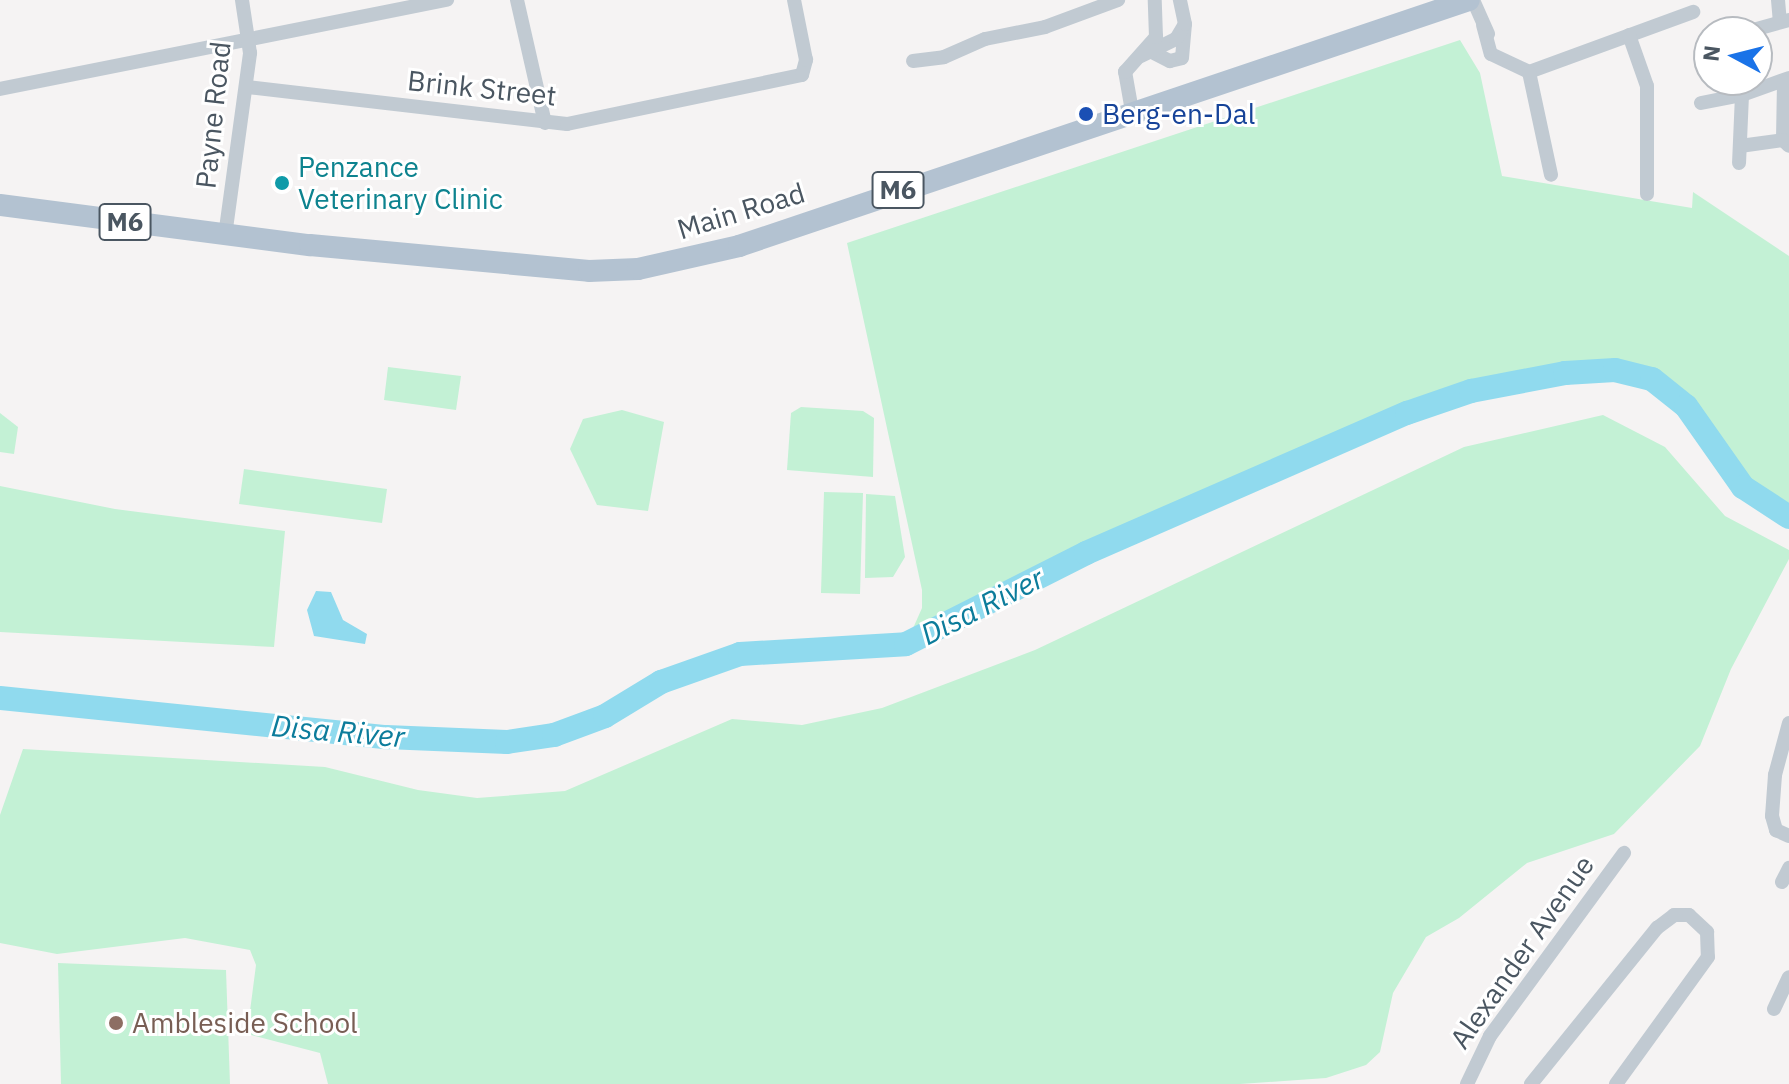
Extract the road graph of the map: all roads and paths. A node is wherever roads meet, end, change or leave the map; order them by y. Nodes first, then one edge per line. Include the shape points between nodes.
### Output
1 (242, 0) edge
2 (447, 0) edge
3 (517, 0) edge
4 (794, 0) edge
5 (1118, 0) edge
6 (1155, 0) edge
7 (1180, 0) edge
8 (1471, 0) edge
9 (1778, 0) edge
10 (1693, 12) dead end
11 (1784, 21) edge
12 (1629, 35) junction
13 (250, 40) junction
14 (1136, 56) junction
15 (913, 61) dead end
16 (1529, 72) junction
17 (1786, 80) edge
18 (247, 87) junction
19 (0, 89) edge
20 (1719, 96) edge
21 (1742, 96) edge
22 (1701, 103) dead end
23 (1132, 111) junction
24 (545, 123) junction
25 (1786, 143) edge
26 (1740, 146) junction
27 (1739, 163) dead end
28 (1551, 175) dead end
29 (1647, 194) dead end
30 (0, 205) edge
31 (225, 236) junction
32 (1789, 723) edge
33 (1789, 836) edge
34 (1624, 853) dead end
35 (1789, 977) edge
36 (1774, 1009) dead end
37 (1467, 1084) edge
38 (1531, 1084) edge
39 (1616, 1084) edge

1 - 13 street, Payne Road
2 - 13 street
3 - 24 street
4 - 24 street, Brink Street via 806,60 802,75 587,120
5 - 15 street via 1045,27
6 - 14 street via 1159,30
7 - 14 street via 1185,24 1172,44
8 - 16 street via 1495,57
8 - 23 main road, Main Road / M6
9 - 11 street
10 - 12 street
12 - 16 street
12 - 29 street via 1647,86
13 - 18 street, Payne Road
13 - 19 street
14 - 23 street via 1123,80
16 - 28 street
17 - 25 street
18 - 24 street, Brink Street
18 - 31 street, Payne Road
20 - 22 street
21 - 26 street
23 - 31 main road, Main Road / M6 via 739,246 638,269 554,268
25 - 26 street
26 - 27 street
30 - 31 main road, Main Road / M6
32 - 33 street via 1775,775 1772,816 1776,830
34 - 37 street, Alexander Avenue via 1490,1036
35 - 36 street
38 - 39 street via 1657,928 1674,915 1689,915 1707,932 1708,957

